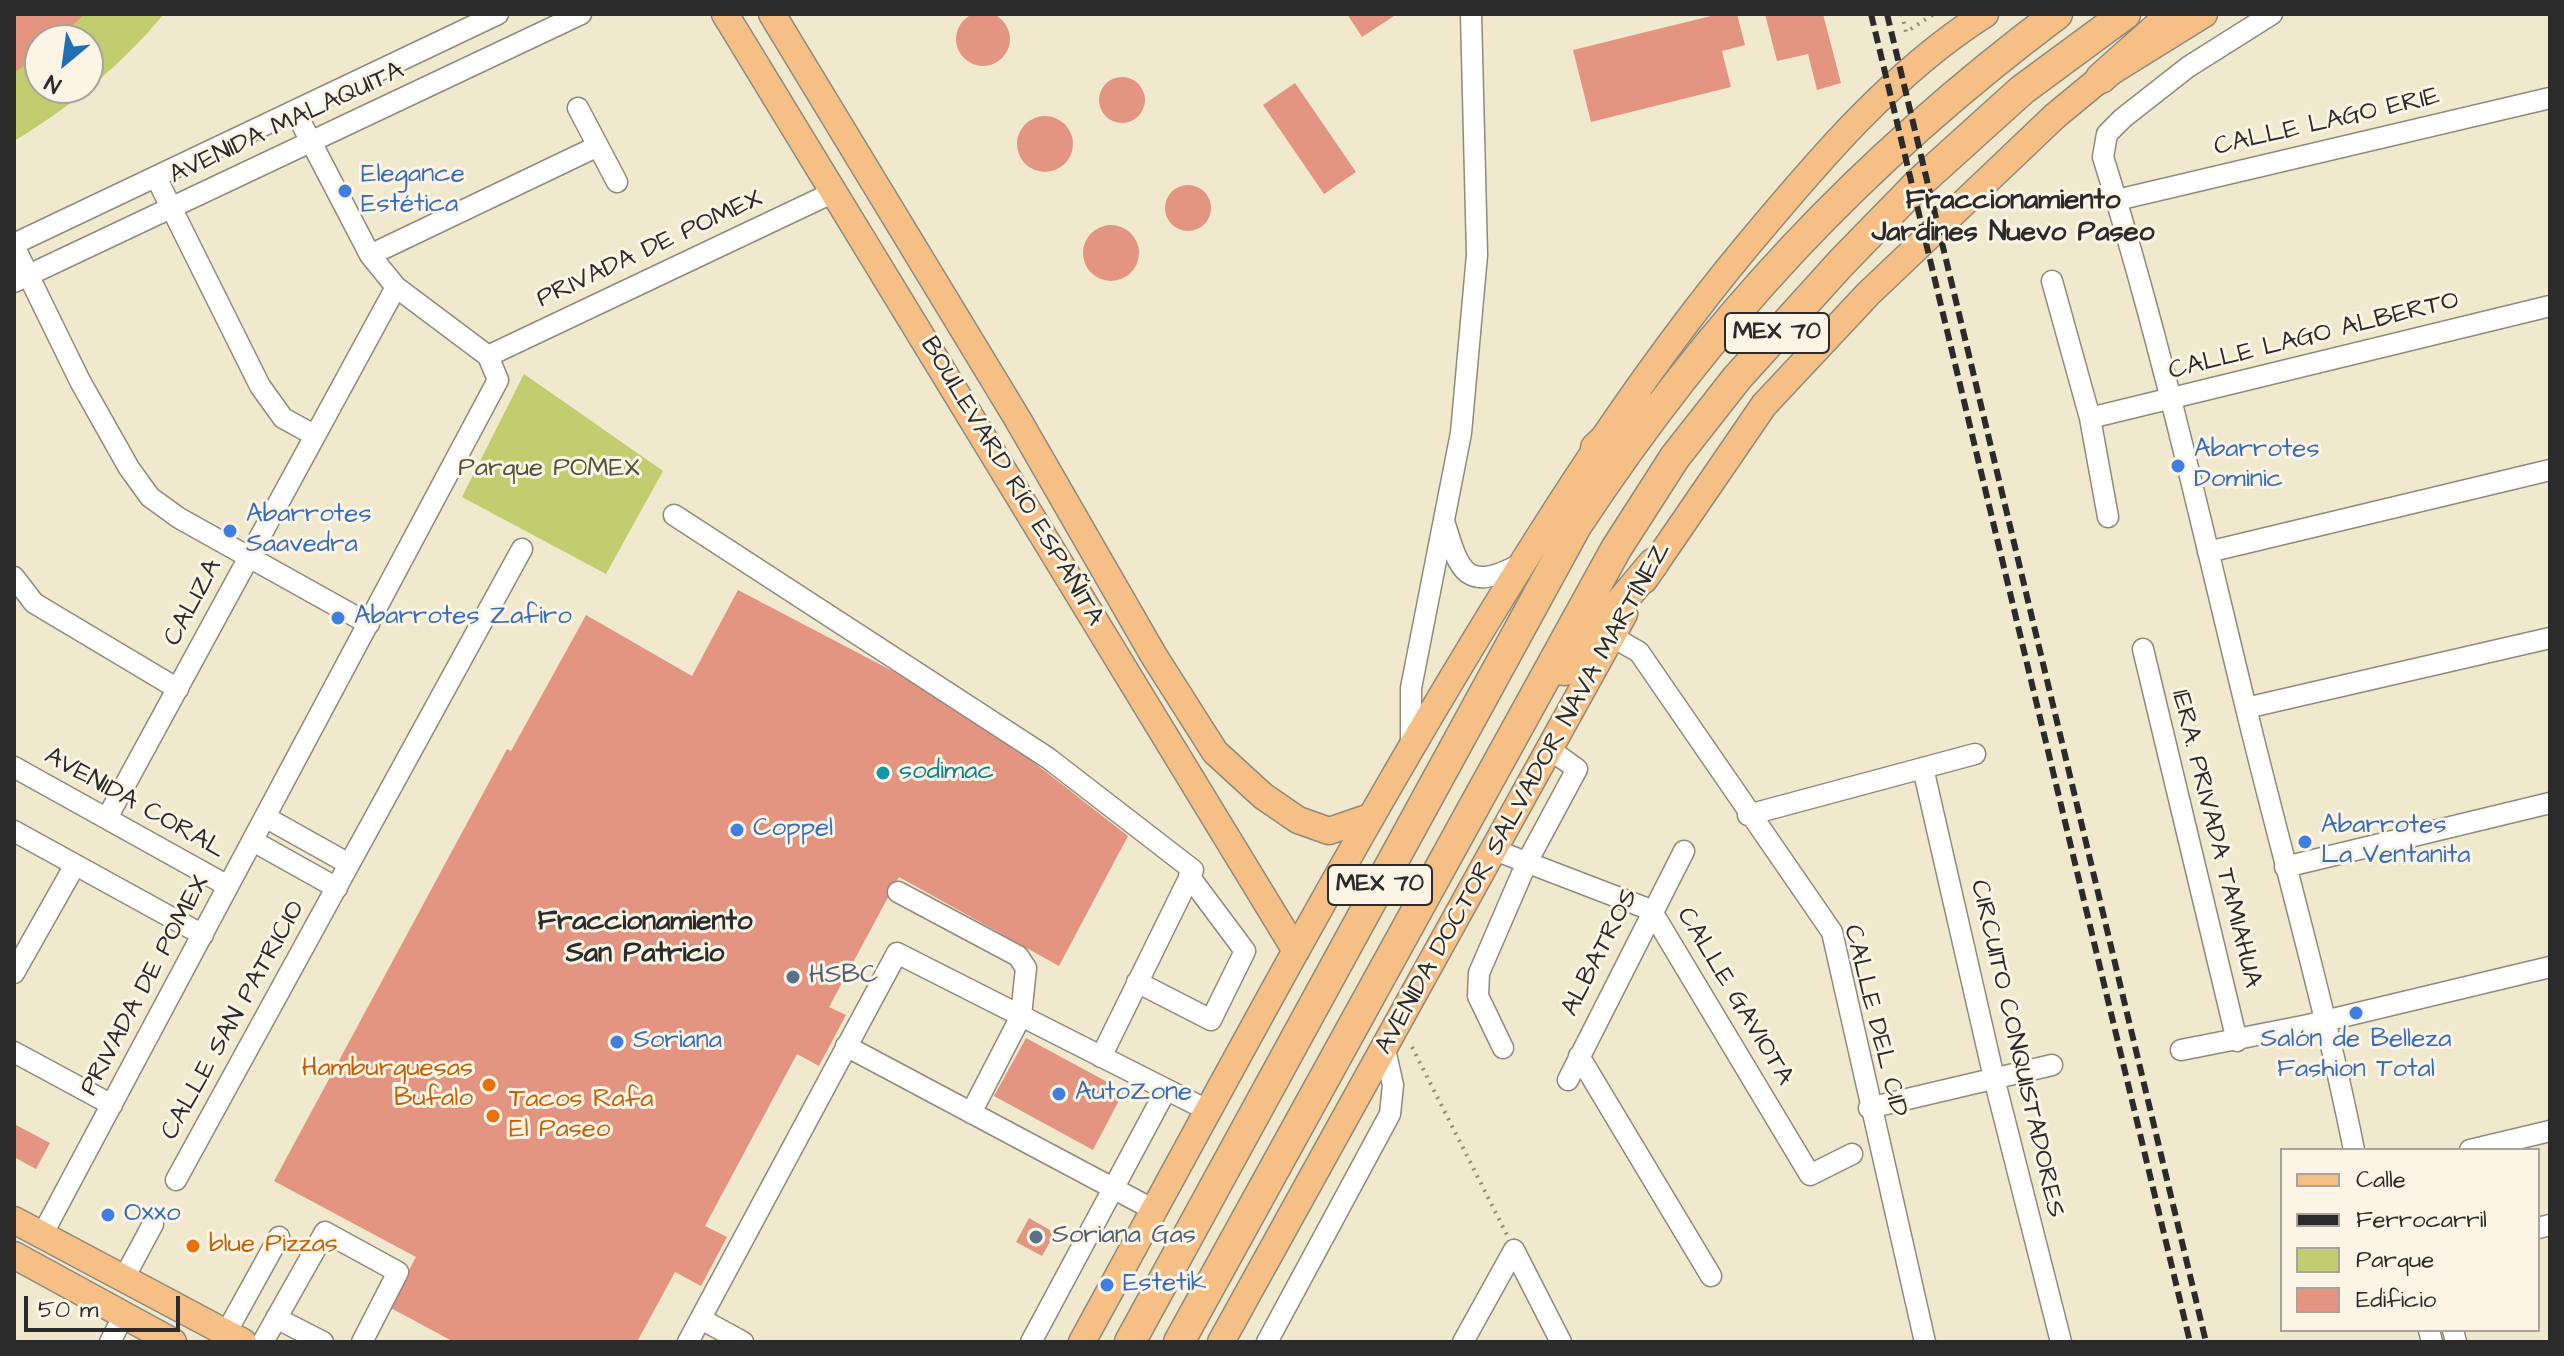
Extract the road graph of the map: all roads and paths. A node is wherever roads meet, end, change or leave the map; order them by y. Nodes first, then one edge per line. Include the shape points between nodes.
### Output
1 (498, 14) edge
2 (581, 14) edge
3 (725, 14) edge
4 (772, 14) edge
5 (1471, 14) edge
6 (1902, 14) edge
7 (1934, 14) edge
8 (1985, 14) edge
9 (2057, 14) edge
10 (2125, 14) edge
11 (2173, 14) edge
12 (2204, 14) edge
13 (2272, 14) edge
14 (2101, 78) junction
15 (2550, 98) edge
16 (578, 108) dead end
17 (296, 113) junction
18 (310, 142) junction
19 (598, 146) junction
20 (157, 179) junction
21 (617, 182) dead end
22 (834, 192) junction
23 (2117, 200) junction
24 (171, 208) junction
25 (14, 245) edge
26 (370, 255) junction
27 (21, 279) edge
28 (2052, 281) dead end
29 (396, 287) junction
30 (2550, 306) edge
31 (1701, 350) junction
32 (488, 356) junction
33 (2171, 398) junction
34 (2090, 418) junction
35 (314, 435) junction
36 (1596, 448) junction
37 (2550, 470) edge
38 (674, 515) dead end
39 (2108, 517) dead end
40 (1443, 519) junction
41 (522, 549) dead end
42 (2208, 552) junction
43 (248, 556) junction
44 (1520, 564) junction
45 (1653, 564) junction
46 (14, 577) edge
47 (369, 624) junction
48 (1611, 636) junction
49 (2550, 638) edge
50 (2143, 649) dead end
51 (178, 689) junction
52 (2246, 708) junction
53 (1517, 727) junction
54 (1411, 747) junction
55 (1548, 748) junction
56 (1975, 754) dead end
57 (14, 767) edge
58 (1923, 768) junction
59 (2550, 803) edge
60 (1748, 815) junction
61 (265, 817) junction
62 (1370, 817) junction
63 (107, 818) junction
64 (14, 831) edge
65 (253, 841) junction
66 (1492, 849) junction
67 (1684, 851) dead end
68 (1527, 862) junction
69 (349, 864) junction
70 (75, 865) junction
71 (2285, 867) junction
72 (1189, 876) junction
73 (228, 886) junction
74 (337, 888) junction
75 (898, 892) dead end
76 (1651, 910) junction
77 (203, 935) junction
78 (1296, 951) junction
79 (2550, 967) edge
80 (14, 973) edge
81 (1137, 982) junction
82 (1021, 1016) junction
83 (1399, 1019) junction
84 (2327, 1020) junction
85 (2237, 1041) junction
86 (1384, 1045) junction
87 (846, 1046) junction
88 (1503, 1048) dead end
89 (2181, 1050) dead end
90 (14, 1052) edge
91 (1579, 1056) junction
92 (1101, 1057) junction
93 (2052, 1065) dead end
94 (1994, 1078) junction
95 (1568, 1080) dead end
96 (1166, 1090) junction
97 (112, 1105) junction
98 (1869, 1108) junction
99 (1209, 1111) junction
100 (971, 1113) junction
101 (2550, 1131) edge
102 (2354, 1148) edge
103 (2478, 1148) edge
104 (1852, 1154) dead end
105 (176, 1180) dead end
106 (1112, 1187) junction
107 (1154, 1210) junction
108 (14, 1220) edge
109 (153, 1224) dead end
110 (42, 1235) junction
111 (279, 1237) dead end
112 (1514, 1250) junction
113 (14, 1255) edge
114 (1711, 1276) dead end
115 (124, 1278) junction
116 (124, 1315) junction
117 (276, 1318) junction
118 (701, 1319) junction
119 (235, 1337) edge
120 (110, 1342) edge
121 (173, 1342) edge
122 (263, 1342) edge
123 (323, 1342) edge
124 (362, 1342) edge
125 (688, 1342) edge
126 (743, 1342) edge
127 (1031, 1342) edge
128 (1082, 1342) edge
129 (1130, 1342) edge
130 (1179, 1342) edge
131 (1221, 1342) edge
132 (1267, 1342) edge
133 (1463, 1342) edge
134 (1561, 1342) edge
135 (1925, 1342) edge
136 (2061, 1342) edge

1 - 17 street, AVENIDA MALAQUITA
2 - 18 street, AVENIDA MALAQUITA
3 - 22 main road, BOULEVARD RÍO ESPAÑITA
4 - 62 main road, BOULEVARD RÍO ESPAÑITA via 1215,752 1298,820 1329,831
5 - 40 street via 1477,255 1461,433
6 - 7 path via 1906,32
8 - 36 main road via 1917,64 1781,206 1680,327
9 - 31 highway, MEX 70 via 1889,151
10 - 53 highway, AVENIDA DOCTOR SALVADOR NAVA MARTÍNEZ / MEX 70 via 2022,90 1919,183 1737,378 1675,457 1616,549
11 - 14 highway
12 - 14 main road, AVENIDA DOCTOR SALVADOR NAVA MARTÍNEZ
13 - 23 street via 2188,67 2107,134 2103,157
14 - 45 main road, AVENIDA DOCTOR SALVADOR NAVA MARTÍNEZ via 1868,294 1775,393
15 - 23 street, CALLE LAGO ERIE
16 - 19 street
17 - 18 street
17 - 20 street, AVENIDA MALAQUITA
18 - 24 street, AVENIDA MALAQUITA
18 - 26 street
19 - 21 street
19 - 26 street
20 - 24 street
20 - 25 street, AVENIDA MALAQUITA
22 - 32 street, PRIVADA DE POMEX
22 - 78 main road, BOULEVARD RÍO ESPAÑITA
23 - 33 street
24 - 27 street, AVENIDA MALAQUITA
24 - 35 street via 260,386 283,418
25 - 27 street
26 - 29 street
27 - 43 street via 150,497
28 - 34 street
29 - 32 street
29 - 35 street, CALIZA
30 - 33 street, CALLE LAGO ALBERTO
31 - 36 highway
31 - 129 highway, MEX 70 via 1576,526
32 - 47 street, PRIVADA DE POMEX via 498,380
33 - 34 street, CALLE LAGO ALBERTO
33 - 42 street
34 - 39 street
35 - 43 street, CALIZA
36 - 44 main road
37 - 42 street
38 - 72 street via 1048,758 1193,870
40 - 44 street via 1457,564 1468,573 1494,578
40 - 54 street via 1411,688
41 - 69 street, CALLE SAN PATRICIO
42 - 52 street
43 - 47 street
43 - 51 street, CALIZA
44 - 54 main road
45 - 48 main road, AVENIDA DOCTOR SALVADOR NAVA MARTÍNEZ
45 - 53 highway
46 - 51 street via 34,603
47 - 61 street, PRIVADA DE POMEX
48 - 55 main road, AVENIDA DOCTOR SALVADOR NAVA MARTÍNEZ
48 - 60 street, CALLE DEL CID via 1639,652
49 - 52 street
50 - 85 street, 1ERA. PRIVADA TAMIAHUA
51 - 63 street, CALIZA
52 - 71 street
53 - 130 highway, AVENIDA DOCTOR SALVADOR NAVA MARTÍNEZ / MEX 70
54 - 62 main road
55 - 66 main road, AVENIDA DOCTOR SALVADOR NAVA MARTÍNEZ
55 - 68 street via 1577,769
56 - 58 street
57 - 63 street, AVENIDA CORAL
58 - 60 street
58 - 94 street, CIRCUITO CONQUISTADORES
59 - 71 street
60 - 98 street, CALLE DEL CID via 1832,932
61 - 65 street, PRIVADA DE POMEX
61 - 69 street
62 - 78 main road
63 - 73 street, AVENIDA CORAL
64 - 70 street
65 - 73 street, PRIVADA DE POMEX
65 - 74 street, CALLE SAN PATRICIO
66 - 68 street, CALLE GAVIOTA
66 - 83 main road, AVENIDA DOCTOR SALVADOR NAVA MARTÍNEZ
67 - 76 street, ALBATROS
68 - 76 street, CALLE GAVIOTA
68 - 88 street via 1479,973 1478,996
69 - 74 street, CALLE SAN PATRICIO
70 - 77 street
70 - 80 street
71 - 84 street
72 - 81 street
72 - 81 street via 1245,951 1211,1020
73 - 77 street, PRIVADA DE POMEX
74 - 105 street, CALLE SAN PATRICIO
75 - 82 street via 1018,956 1026,968
76 - 91 street, ALBATROS
76 - 104 street, CALLE GAVIOTA via 1810,1175
77 - 97 street, PRIVADA DE POMEX
78 - 99 main road
79 - 84 street
81 - 92 street
82 - 87 street via 897,953
82 - 92 street
82 - 100 street
83 - 86 main road, AVENIDA DOCTOR SALVADOR NAVA MARTÍNEZ
83 - 112 path
84 - 85 street
84 - 102 street
85 - 89 street
86 - 131 main road, AVENIDA DOCTOR SALVADOR NAVA MARTÍNEZ
86 - 132 street via 1393,1085 1390,1114
87 - 100 street
87 - 118 street
90 - 97 street
91 - 95 street, ALBATROS
91 - 114 street
92 - 96 street
93 - 94 street
94 - 98 street
94 - 136 street, CIRCUITO CONQUISTADORES
96 - 99 street
96 - 106 street
97 - 110 street, PRIVADA DE POMEX
98 - 135 street, CALLE DEL CID
99 - 107 main road
100 - 106 street
101 - 103 street
106 - 107 street
106 - 127 street
107 - 128 main road
108 - 110 main road
109 - 115 street
110 - 115 main road
111 - 119 street
112 - 133 street
112 - 134 street
113 - 116 main road
115 - 119 main road
116 - 120 street
116 - 121 main road
117 - 122 street
117 - 123 street
117 - 124 street via 325,1232 398,1272
118 - 125 street
118 - 126 street

